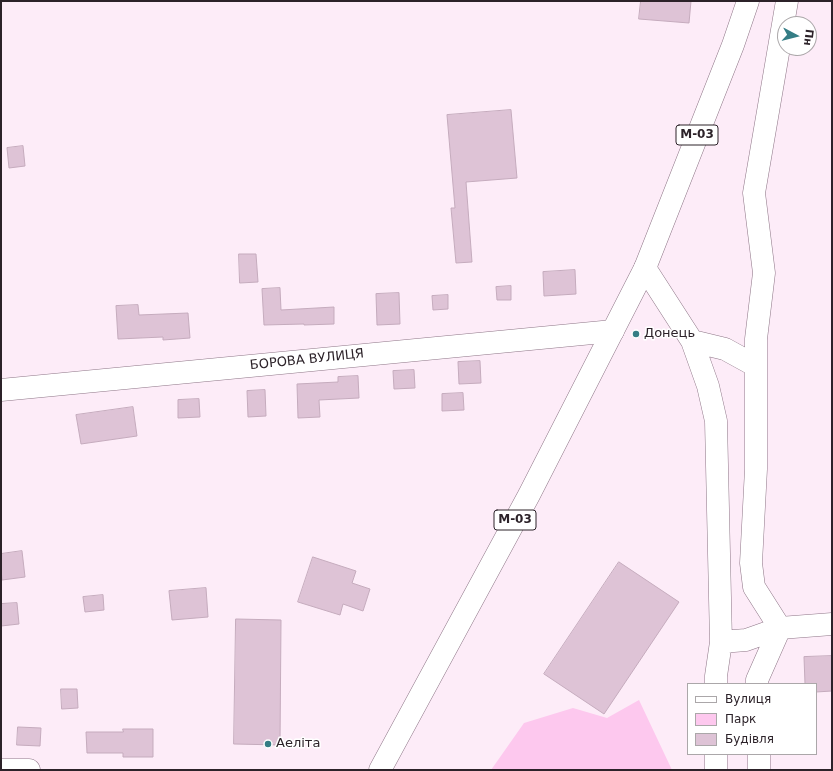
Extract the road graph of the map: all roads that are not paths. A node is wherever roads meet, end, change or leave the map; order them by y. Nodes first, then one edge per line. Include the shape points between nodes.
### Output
1 (748, 1) edge
2 (787, 1) edge
3 (645, 268) junction
4 (613, 330) junction
5 (692, 341) junction
6 (756, 366) junction
7 (1, 390) edge
8 (832, 624) edge
9 (780, 628) junction
10 (721, 642) junction
11 (716, 683) edge
12 (757, 683) edge
13 (716, 755) edge
14 (759, 755) edge
15 (1, 770) edge
16 (29, 770) edge
17 (380, 770) edge
18 (716, 770) edge
19 (759, 770) edge

1 - 3 main road, М-03
2 - 6 main road via 754,192 764,273 756,339
3 - 4 main road, М-03
3 - 5 main road
4 - 7 main road, БОРОВА ВУЛИЦЯ
4 - 17 main road, М-03 via 529,495
5 - 6 main road via 724,349
5 - 10 main road via 708,386 716,421
6 - 9 main road via 756,469 751,563 754,587
8 - 9 main road
9 - 10 main road via 746,640
9 - 12 main road
10 - 11 main road
13 - 18 main road
14 - 19 main road
15 - 16 main road

